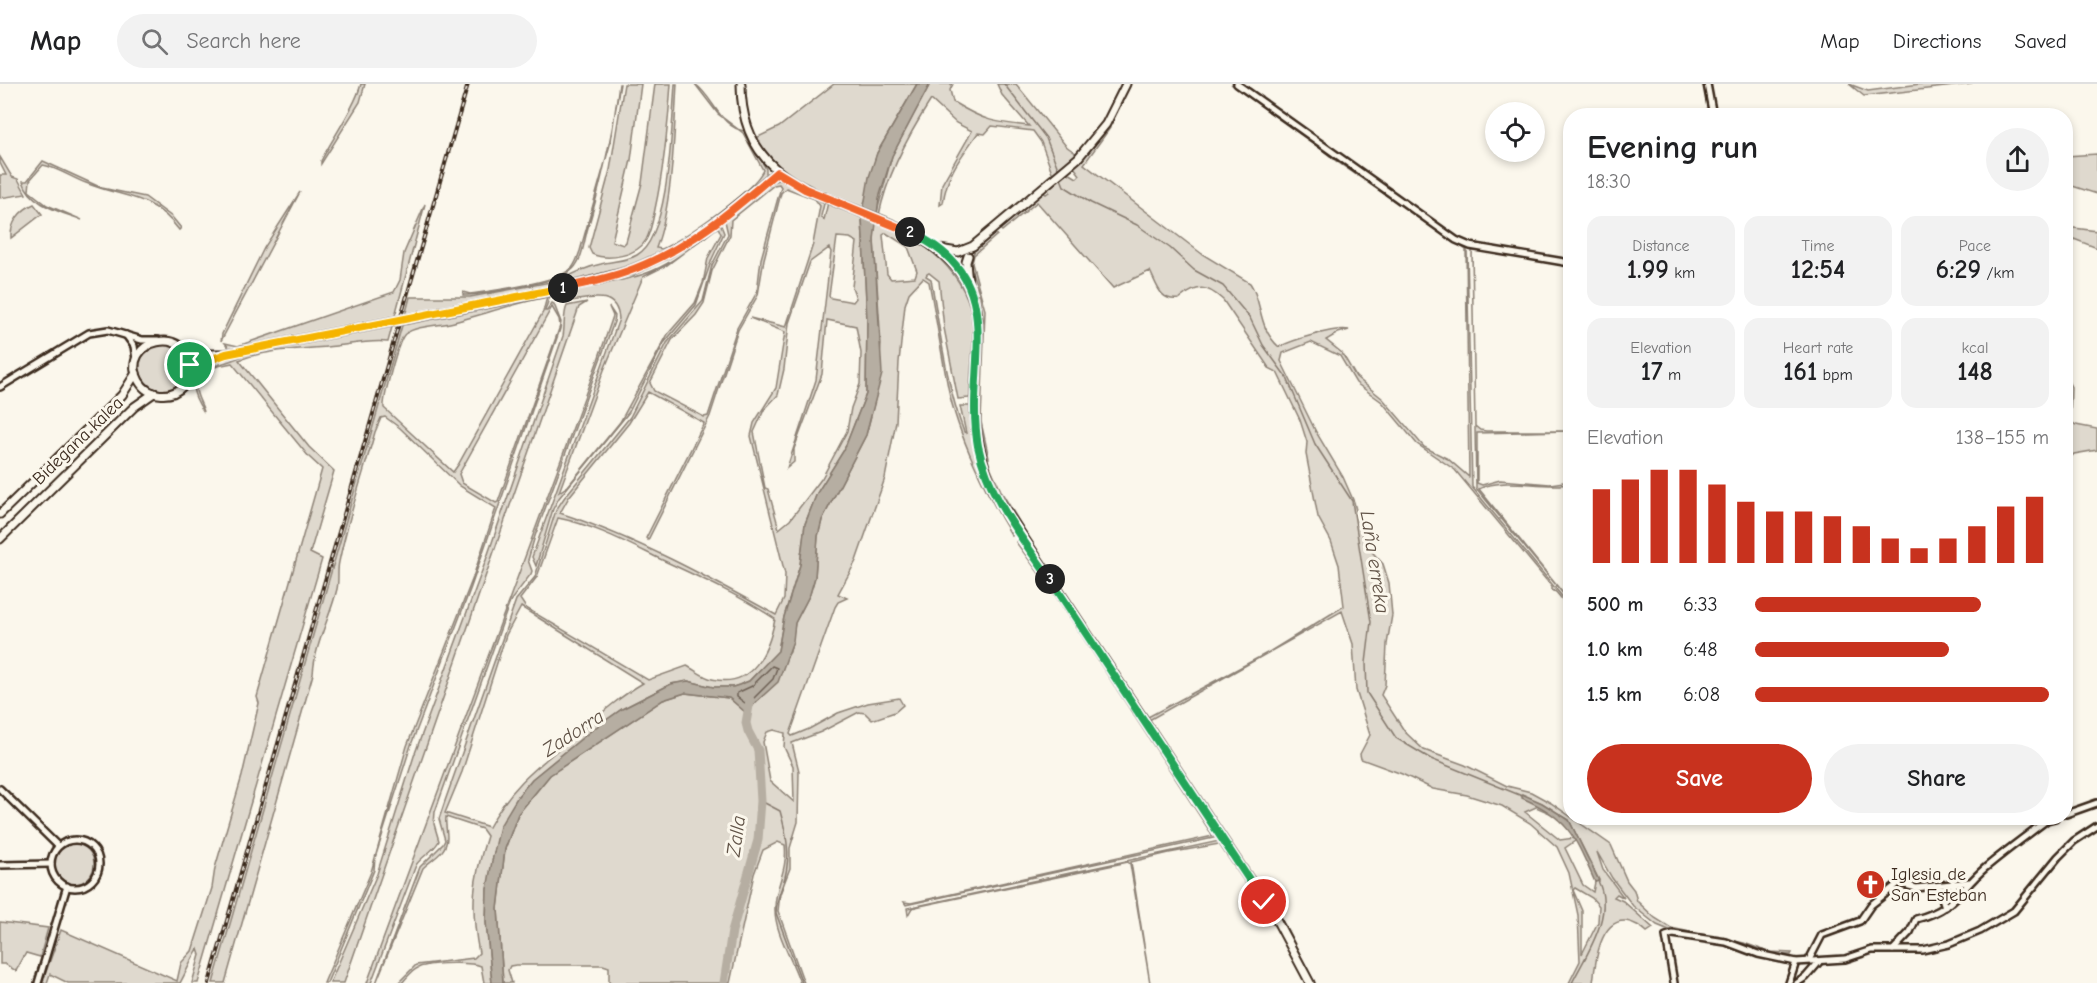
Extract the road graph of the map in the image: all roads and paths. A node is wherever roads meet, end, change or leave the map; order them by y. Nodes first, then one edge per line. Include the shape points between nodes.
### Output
1 (741, 84) edge
2 (1126, 84) edge
3 (1237, 84) edge
4 (1707, 84) edge
5 (1712, 108) edge
6 (777, 172) junction
7 (937, 248) junction
8 (966, 253) junction
9 (1563, 261) edge
10 (952, 263) junction
11 (969, 288) junction
12 (125, 334) junction
13 (158, 340) junction
14 (184, 350) junction
15 (226, 354) junction
16 (136, 361) junction
17 (136, 373) junction
18 (189, 374) junction
19 (0, 387) edge
20 (154, 393) junction
21 (0, 514) edge
22 (0, 539) edge
23 (0, 789) edge
24 (2097, 803) edge
25 (2073, 812) edge
26 (2040, 825) edge
27 (2097, 826) edge
28 (58, 846) junction
29 (51, 864) junction
30 (0, 866) edge
31 (1953, 882) junction
32 (1969, 882) junction
33 (67, 886) junction
34 (1935, 886) junction
35 (1950, 902) junction
36 (1945, 907) junction
37 (1893, 950) junction
38 (1809, 960) junction
39 (1796, 962) junction
40 (1819, 962) junction
41 (38, 983) edge
42 (1310, 983) edge
43 (1674, 983) edge
44 (1789, 983) edge
45 (1797, 983) edge

1 - 6 street via 748,129
2 - 8 street via 1106,124 1074,163
3 - 9 street via 1456,240 1470,246
4 - 5 street
6 - 7 street via 805,189
6 - 15 street, bridge via 701,234 633,270 556,290
7 - 8 street
7 - 10 street
8 - 10 street
8 - 11 street
10 - 11 street
11 - 42 street via 979,324 975,410 978,446 993,490 1277,921
12 - 13 street
12 - 16 street via 134,346
12 - 19 street via 108,330 80,336
13 - 14 street via 168,340
13 - 16 street via 147,345
14 - 15 street
14 - 18 street
15 - 18 street via 204,362
16 - 17 street
17 - 20 street
17 - 21 street, Bidegana kalea via 122,394
18 - 20 street via 175,392
20 - 22 street, Bidegana kalea
23 - 28 street
24 - 25 street
26 - 32 street
27 - 37 street via 2058,857 2014,911 1980,932 1923,950
28 - 29 street
28 - 33 street via 78,840 91,846 98,858 97,872 88,884
29 - 30 street
29 - 33 street via 56,878
31 - 32 street
31 - 34 street
31 - 35 street
32 - 35 street
33 - 41 street
34 - 36 street
34 - 38 street via 1916,888 1899,883 1871,905 1860,921 1822,935
35 - 36 street
36 - 37 street via 1936,914 1916,919
37 - 40 street via 1872,950
38 - 39 street
38 - 40 street
39 - 43 street via 1726,942 1673,934 1666,936
39 - 44 street
40 - 45 street

